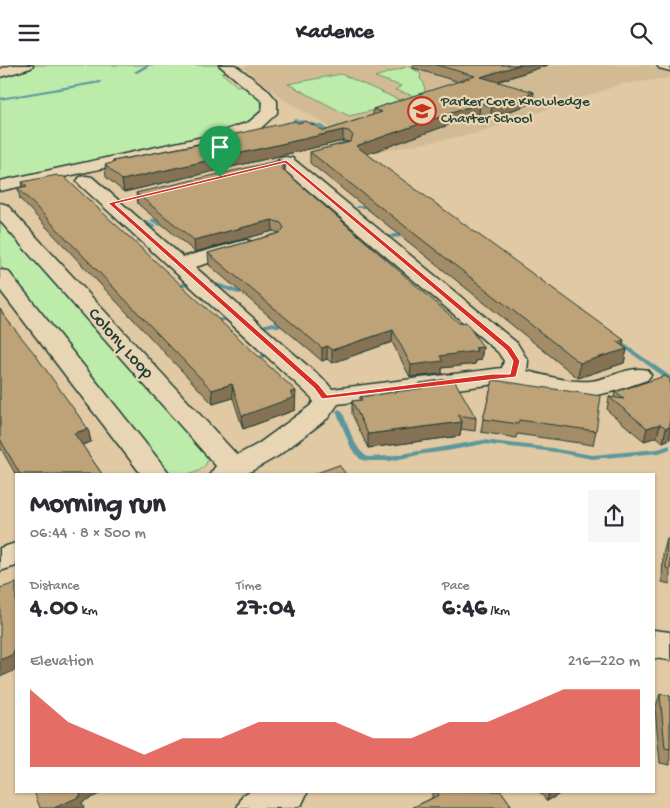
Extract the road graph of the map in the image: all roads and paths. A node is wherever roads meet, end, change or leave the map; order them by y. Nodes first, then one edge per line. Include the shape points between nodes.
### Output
1 (24, 65) edge
2 (226, 65) edge
3 (664, 65) edge
4 (670, 67) edge
5 (0, 73) edge
6 (179, 147) junction
7 (286, 161) edge
8 (198, 162) edge
9 (86, 181) dead end
10 (0, 186) edge
11 (0, 209) edge
12 (264, 241) edge
13 (180, 264) junction
14 (0, 276) edge
15 (638, 375) dead end
16 (513, 376) junction
17 (325, 398) junction
18 (229, 471) edge
19 (155, 473) edge
20 (15, 554) edge
21 (0, 560) edge
22 (655, 644) edge
23 (670, 646) edge
24 (284, 793) edge
25 (258, 808) edge

1 - 5 street
2 - 6 street via 267,96 271,103 269,113 258,124 239,132
3 - 4 street
6 - 8 street
6 - 10 street
7 - 16 street via 508,348 516,361
9 - 13 street via 120,201
11 - 18 street, Colony Loop via 206,439
12 - 13 street
13 - 17 street via 317,387
14 - 19 street
15 - 16 street via 582,389
16 - 17 street
17 - 18 street via 325,405 319,412 268,450
20 - 21 street
22 - 23 street
24 - 25 street

